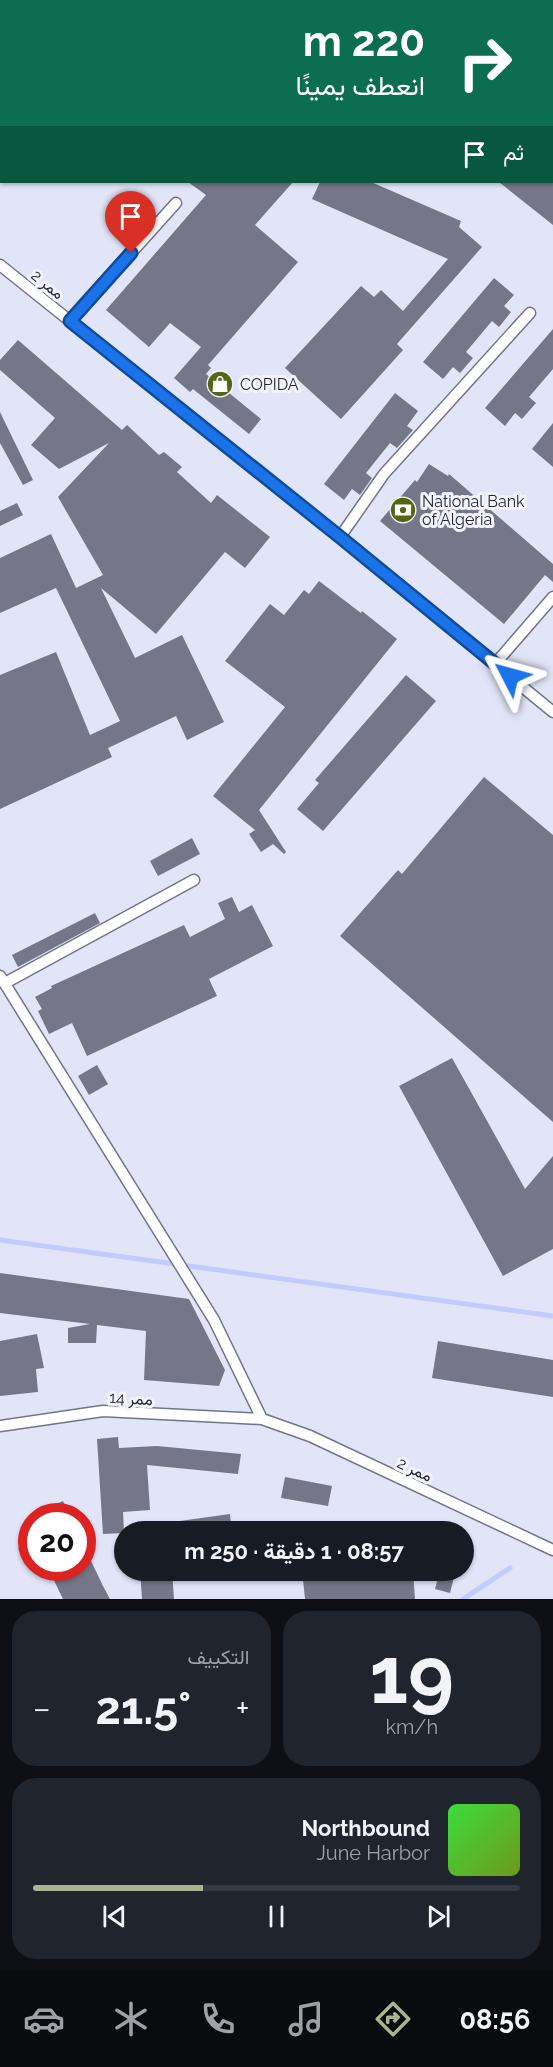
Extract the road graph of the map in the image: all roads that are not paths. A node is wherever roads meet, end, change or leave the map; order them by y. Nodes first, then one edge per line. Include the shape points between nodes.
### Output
1 (176, 203) dead end
2 (0, 265) edge
3 (530, 313) dead end
4 (70, 321) junction
5 (340, 537) junction
6 (553, 597) edge
7 (495, 664) junction
8 (553, 712) edge
9 (194, 880) dead end
10 (2, 980) edge
11 (262, 1419) junction
12 (0, 1426) edge
13 (553, 1550) edge

1 - 4 lane
2 - 4 lane, ممر 2
3 - 5 lane via 384,474
4 - 5 lane, ممر 2
5 - 7 lane, ممر 2
6 - 7 lane
7 - 8 lane, ممر 2
9 - 10 lane
10 - 11 lane via 214,1320
11 - 12 lane, ممر 14 via 103,1411
11 - 13 lane, ممر 2 via 310,1436

